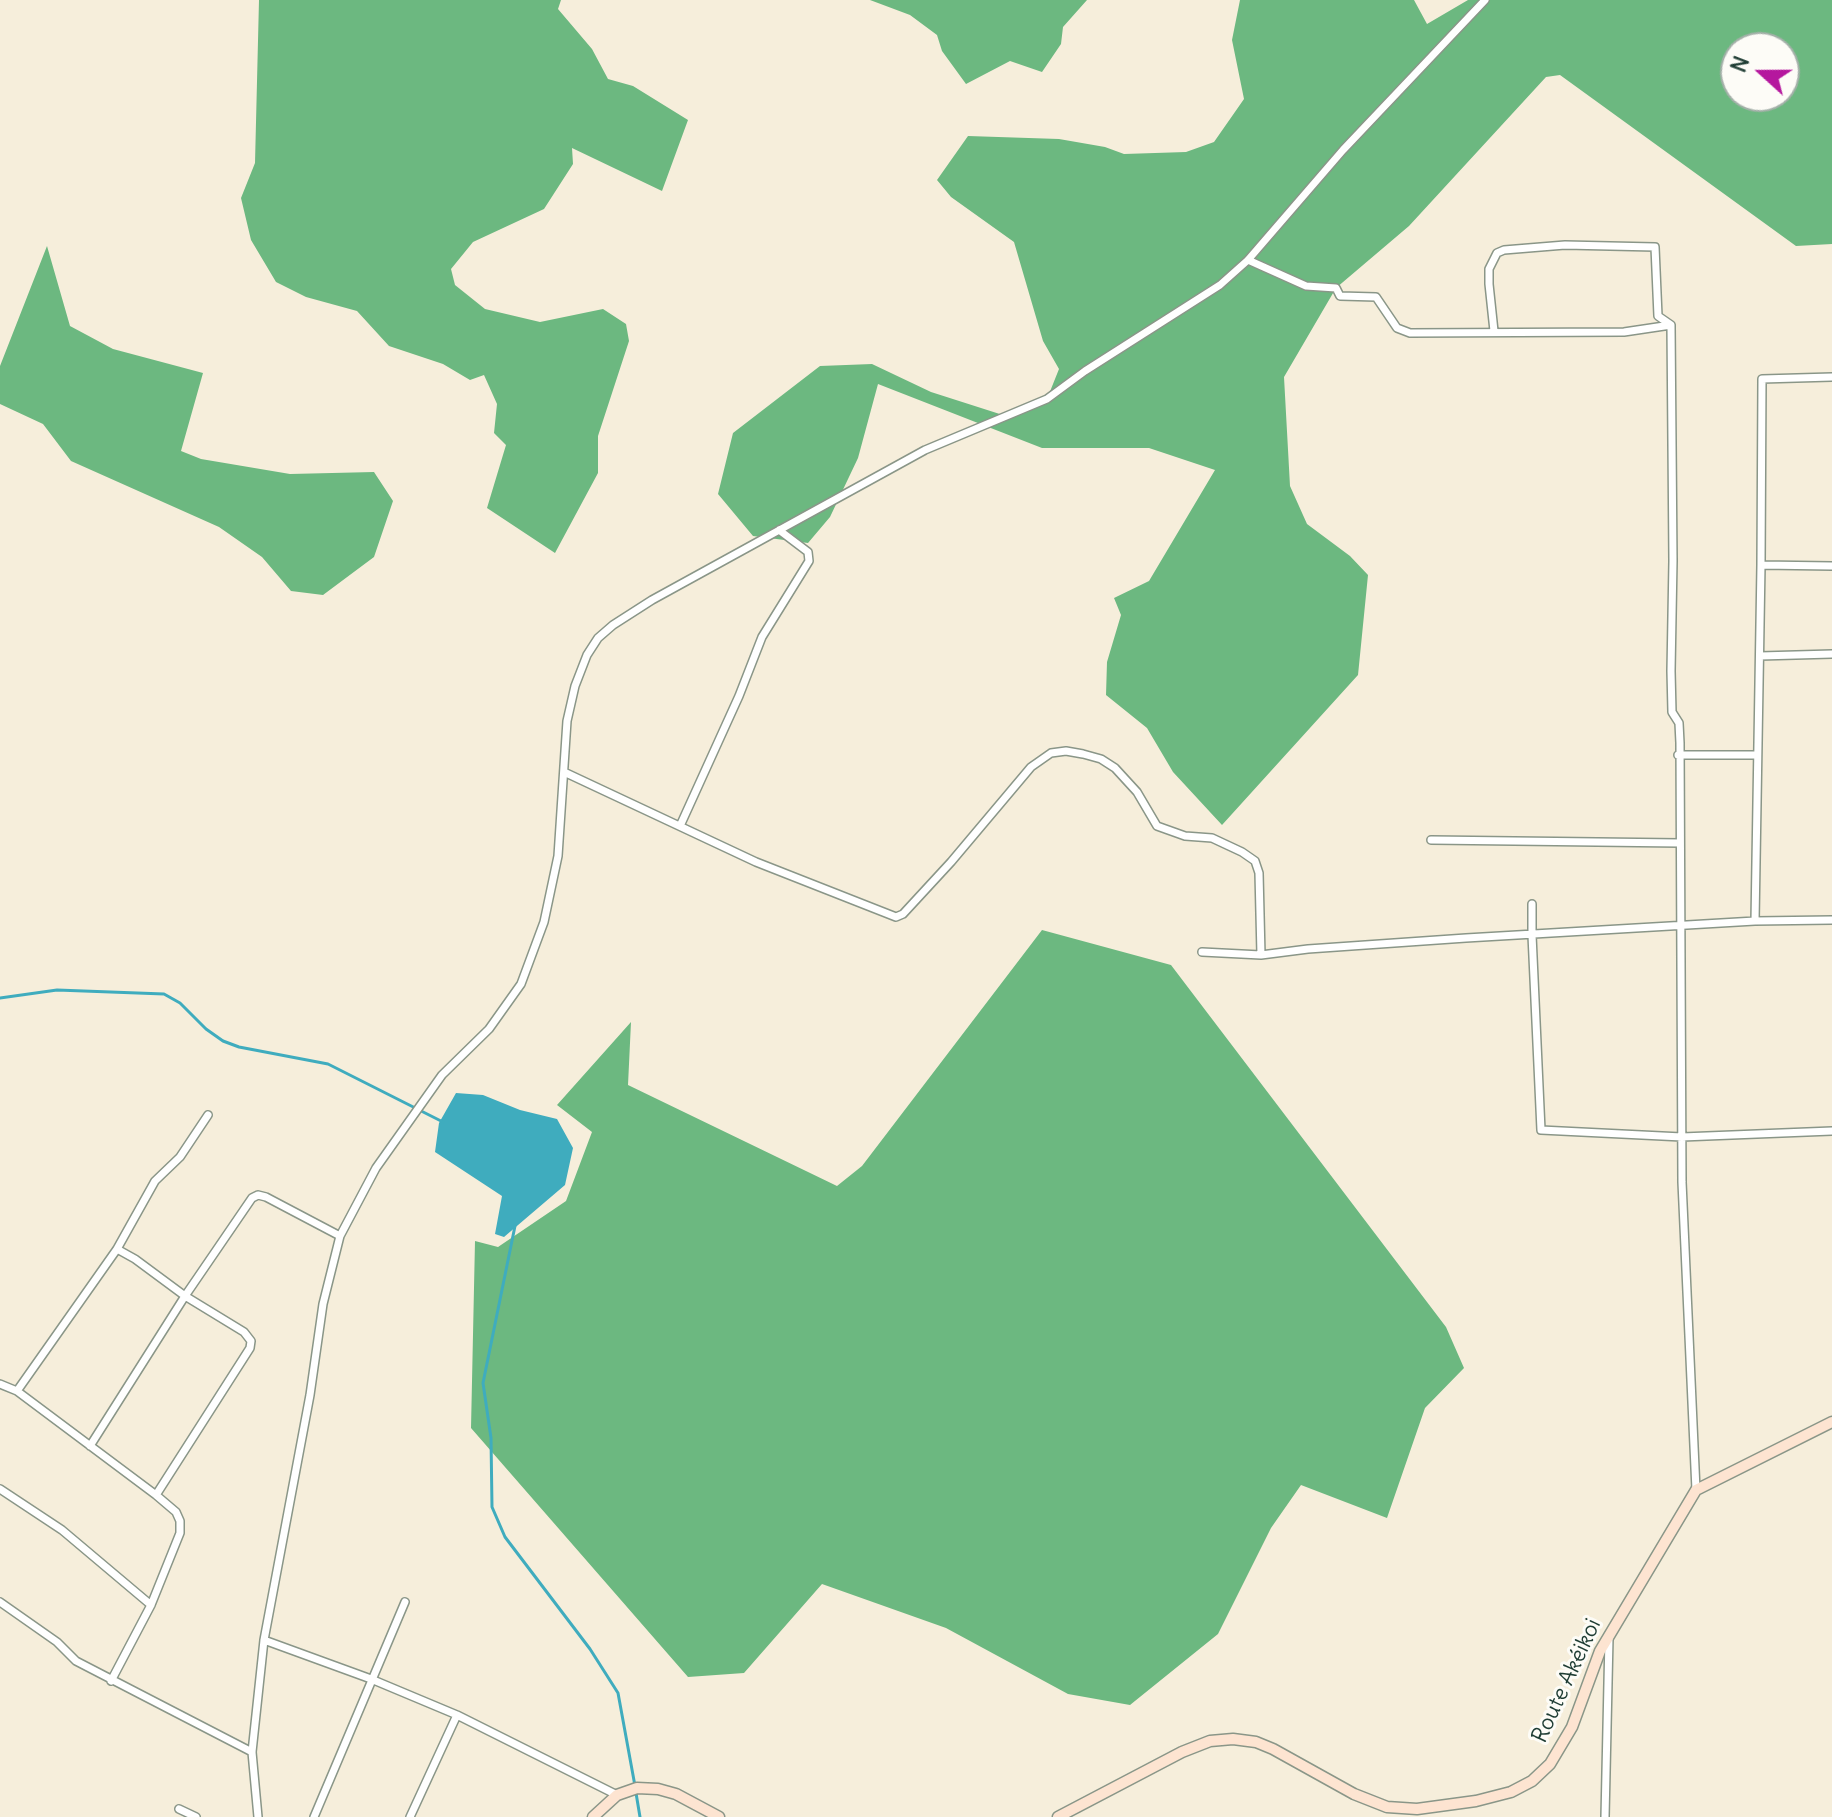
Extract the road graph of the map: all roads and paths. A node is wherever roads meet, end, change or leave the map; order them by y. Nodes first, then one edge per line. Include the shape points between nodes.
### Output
1 (1485, 0) edge
2 (1248, 260) junction
3 (1671, 325) junction
4 (1494, 331) junction
5 (1832, 377) edge
6 (779, 530) junction
7 (1761, 565) junction
8 (1832, 566) edge
9 (1832, 654) edge
10 (1760, 656) junction
11 (1678, 755) junction
12 (1757, 755) junction
13 (564, 772) junction
14 (680, 826) junction
15 (1431, 840) dead end
16 (1680, 843) junction
17 (1532, 904) dead end
18 (1832, 920) edge
19 (1755, 921) junction
20 (1682, 927) junction
21 (1532, 935) junction
22 (1202, 952) dead end
23 (1261, 955) junction
24 (208, 1115) dead end
25 (1832, 1131) edge
26 (1682, 1137) junction
27 (340, 1236) junction
28 (117, 1249) junction
29 (185, 1296) junction
30 (0, 1384) edge
31 (17, 1391) junction
32 (1832, 1422) edge
33 (90, 1446) junction
34 (0, 1489) edge
35 (1696, 1490) junction
36 (156, 1495) junction
37 (0, 1602) edge
38 (405, 1602) dead end
39 (151, 1605) junction
40 (1609, 1636) junction
41 (264, 1640) junction
42 (371, 1679) junction
43 (111, 1681) junction
44 (457, 1715) junction
45 (252, 1752) junction
46 (617, 1795) junction
47 (179, 1809) dead end
48 (196, 1817) edge
49 (258, 1817) edge
50 (314, 1817) edge
51 (410, 1817) edge
52 (593, 1817) edge
53 (719, 1817) edge
54 (1058, 1817) edge
55 (1605, 1817) edge

1 - 2 street
2 - 4 street via 1306,286 1336,288 1340,296 1376,297 1402,331
2 - 6 street via 1220,285 1047,399 925,450
3 - 4 street via 1624,332
3 - 4 street via 1658,316 1655,247 1565,245 1497,253 1489,269
3 - 11 street via 1671,671
5 - 7 street via 1762,379
6 - 13 street via 629,614 598,638 575,686
6 - 14 street via 808,552 809,561 762,637
7 - 8 street
7 - 10 street
9 - 10 street
10 - 12 street
11 - 12 street
11 - 16 street
12 - 19 street
13 - 14 street
13 - 27 street via 558,856 544,922 521,984 489,1029 442,1075 384,1156
14 - 23 street via 899,917 1031,767 1051,753 1083,754 1115,768 1157,826 1212,838 1255,861
15 - 16 street
16 - 20 street
17 - 21 street
18 - 19 street
19 - 20 street
20 - 21 street
20 - 26 street
21 - 23 street
21 - 26 street via 1541,1130
22 - 23 street
24 - 28 street via 180,1157 155,1181
25 - 26 street
26 - 35 street
27 - 29 street via 258,1195
27 - 41 street via 323,1304
28 - 29 street
28 - 31 street
29 - 33 street
29 - 36 street via 244,1332 250,1348
30 - 31 street
31 - 33 street
32 - 35 street
33 - 36 street
34 - 39 street via 62,1530
35 - 40 street, Route Akéikoi
36 - 39 street via 176,1512 180,1533
37 - 43 street via 76,1661
38 - 42 street
39 - 43 street
40 - 54 street, Route Akéikoi via 1572,1727 1550,1764 1511,1792 1417,1809 1387,1807 1273,1749 1233,1739 1182,1752
40 - 55 street
41 - 42 street
41 - 45 street
42 - 44 street
42 - 50 street
43 - 45 street
44 - 46 street
44 - 51 street
45 - 49 street
46 - 52 street
46 - 53 street via 637,1788 658,1789
47 - 48 street

